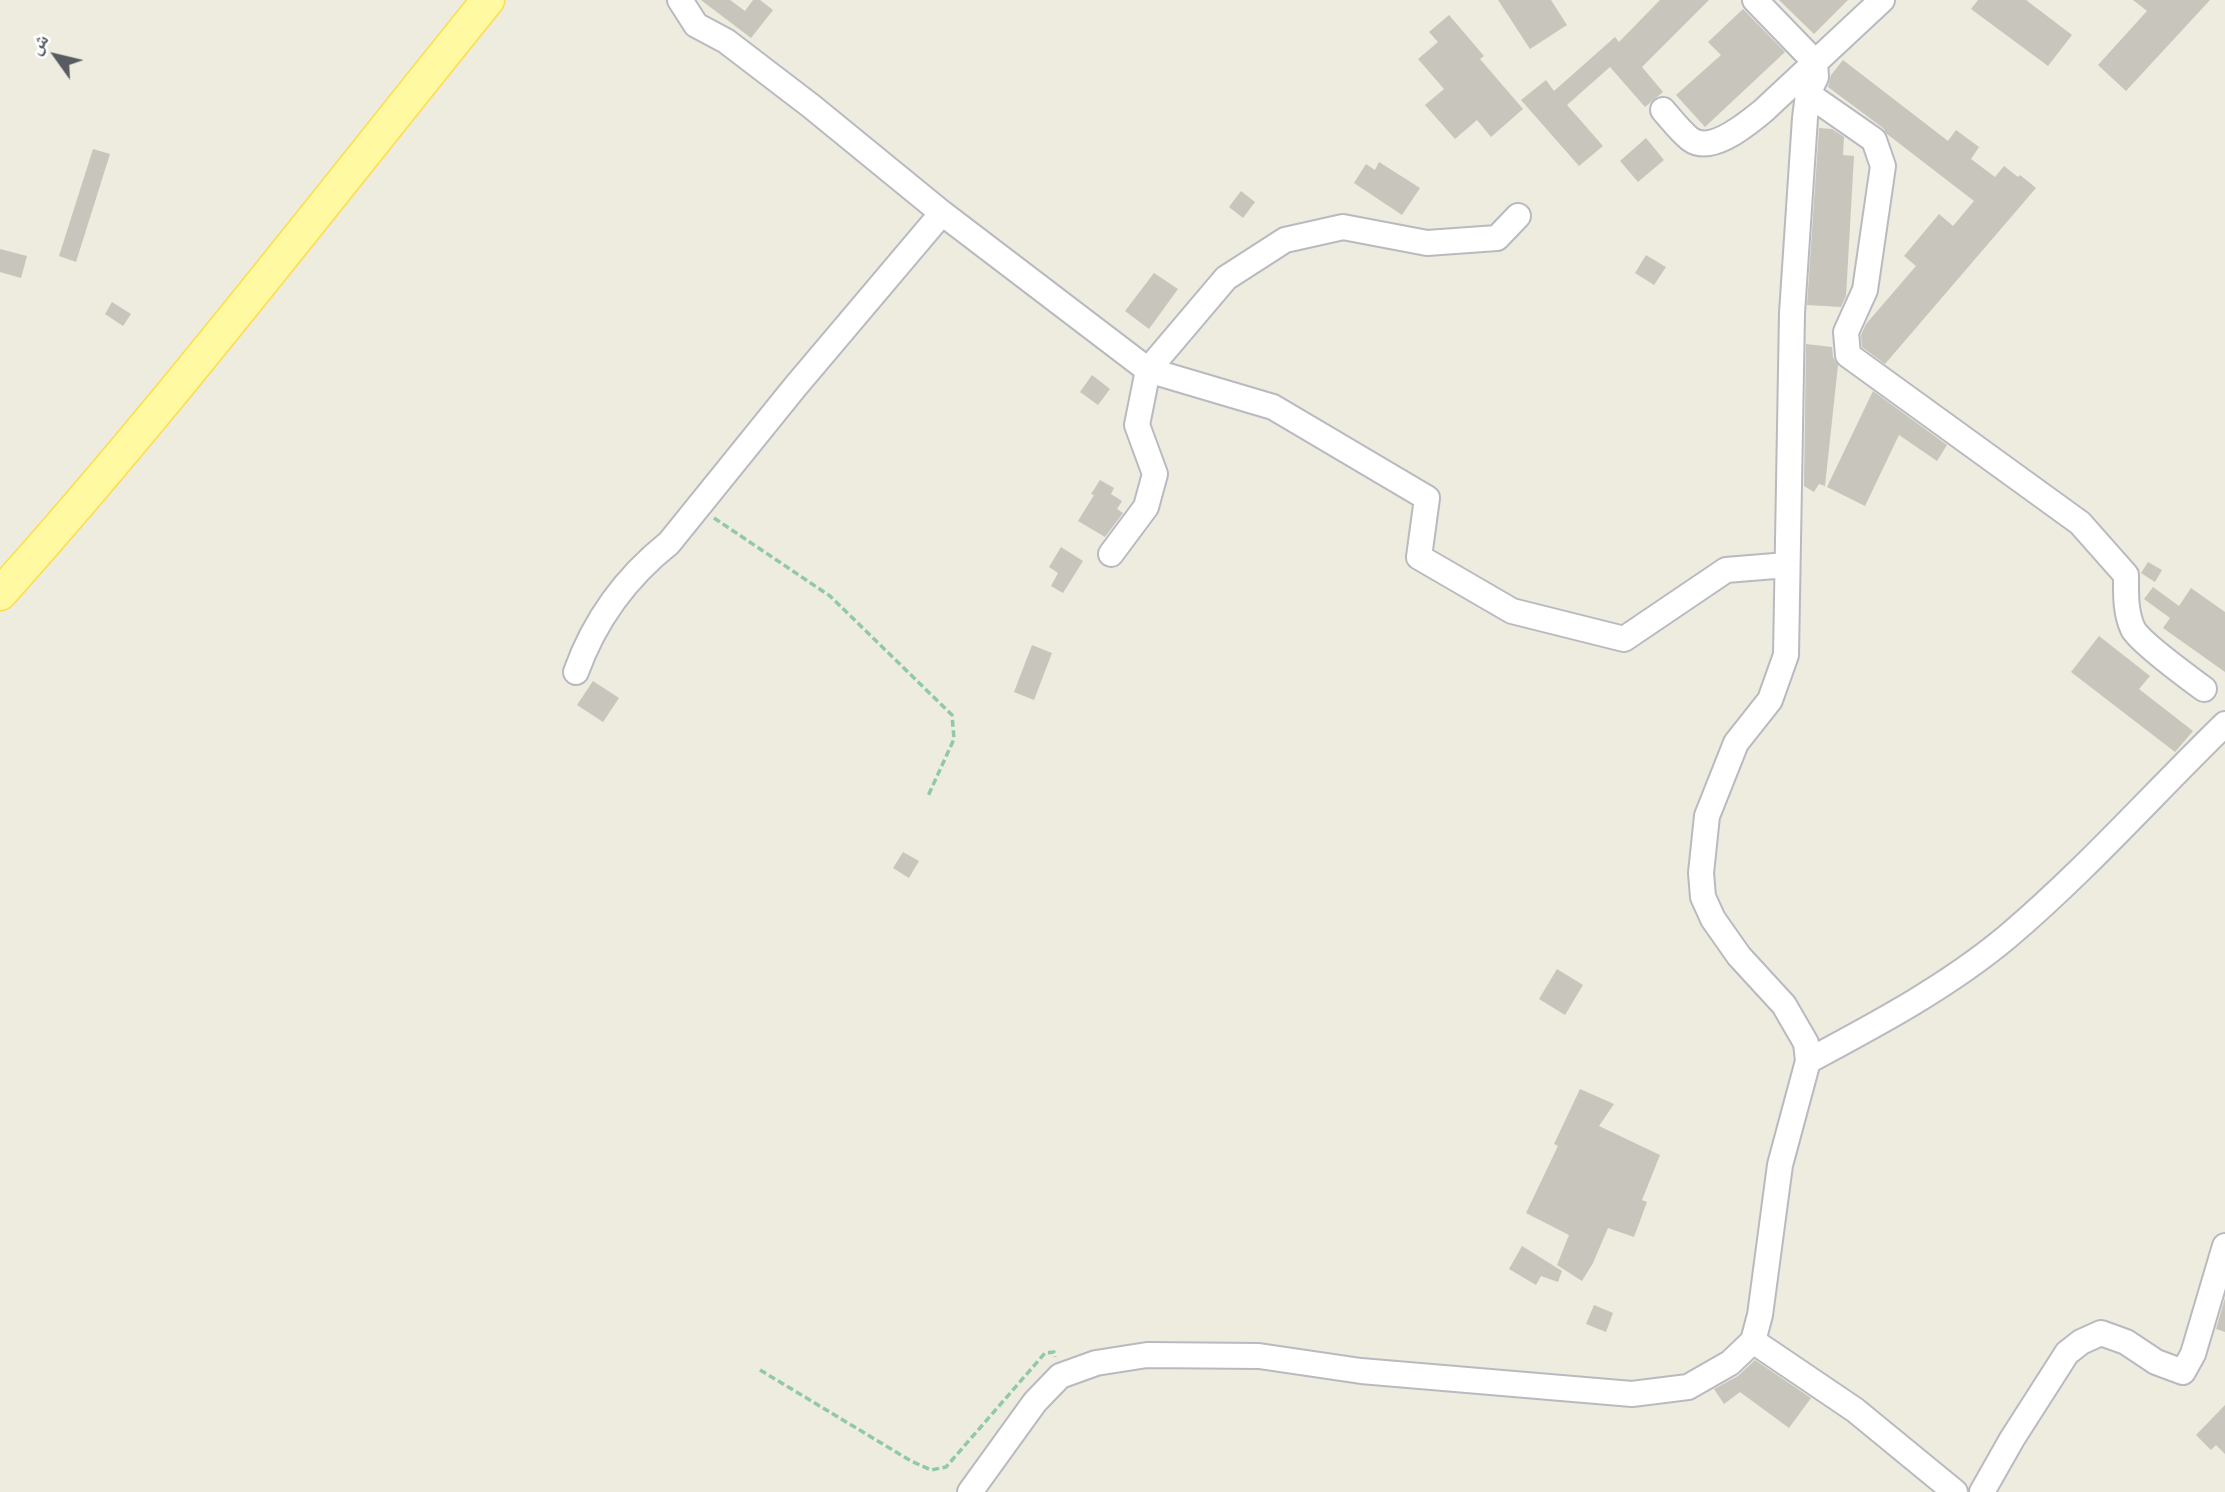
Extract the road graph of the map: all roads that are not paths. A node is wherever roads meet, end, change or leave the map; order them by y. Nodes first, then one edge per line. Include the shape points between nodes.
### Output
1 (488, 0) edge
2 (680, 0) edge
3 (1755, 0) edge
4 (1882, 0) edge
5 (1815, 62) junction
6 (1808, 94) junction
7 (1662, 110) dead end
8 (942, 213) junction
9 (1518, 216) dead end
10 (1148, 370) junction
11 (1111, 554) dead end
12 (1787, 565) junction
13 (0, 594) edge
14 (576, 672) dead end
15 (2204, 689) dead end
16 (2225, 724) edge
17 (1808, 1061) junction
18 (2225, 1246) edge
19 (1753, 1341) junction
20 (970, 1492) edge
21 (1955, 1492) edge
22 (1982, 1492) edge

1 - 13 main road via 192,368
2 - 8 street via 696,25 726,41
3 - 5 street
4 - 5 street
5 - 6 street via 1816,77
5 - 7 street via 1744,127 1709,144 1691,140
6 - 12 street via 1793,313
6 - 15 street via 1874,140 1883,166 1865,290 1846,332 1848,355 2080,523 2126,575 2126,604 2133,630
8 - 10 street
8 - 14 street via 669,543 645,562 600,616
9 - 10 street via 1497,239 1427,243 1343,227 1285,240 1226,278
10 - 11 street via 1137,425 1155,474 1146,507
10 - 12 street via 1273,407 1427,498 1419,557 1512,611 1624,639 1726,570
12 - 17 street via 1786,655 1770,700 1736,743 1707,816 1701,873 1703,897 1713,919 1784,1005 1806,1043
16 - 17 street via 2104,849 2006,938 1915,1003
17 - 19 street via 1780,1166
18 - 22 street via 2193,1354 2183,1372 2101,1333 2081,1342 2067,1353 2042,1390
19 - 20 street via 1730,1363 1688,1387 1632,1394 1361,1371 1259,1356 1147,1355 1096,1363 1060,1376 1035,1402
19 - 21 street via 1854,1409

